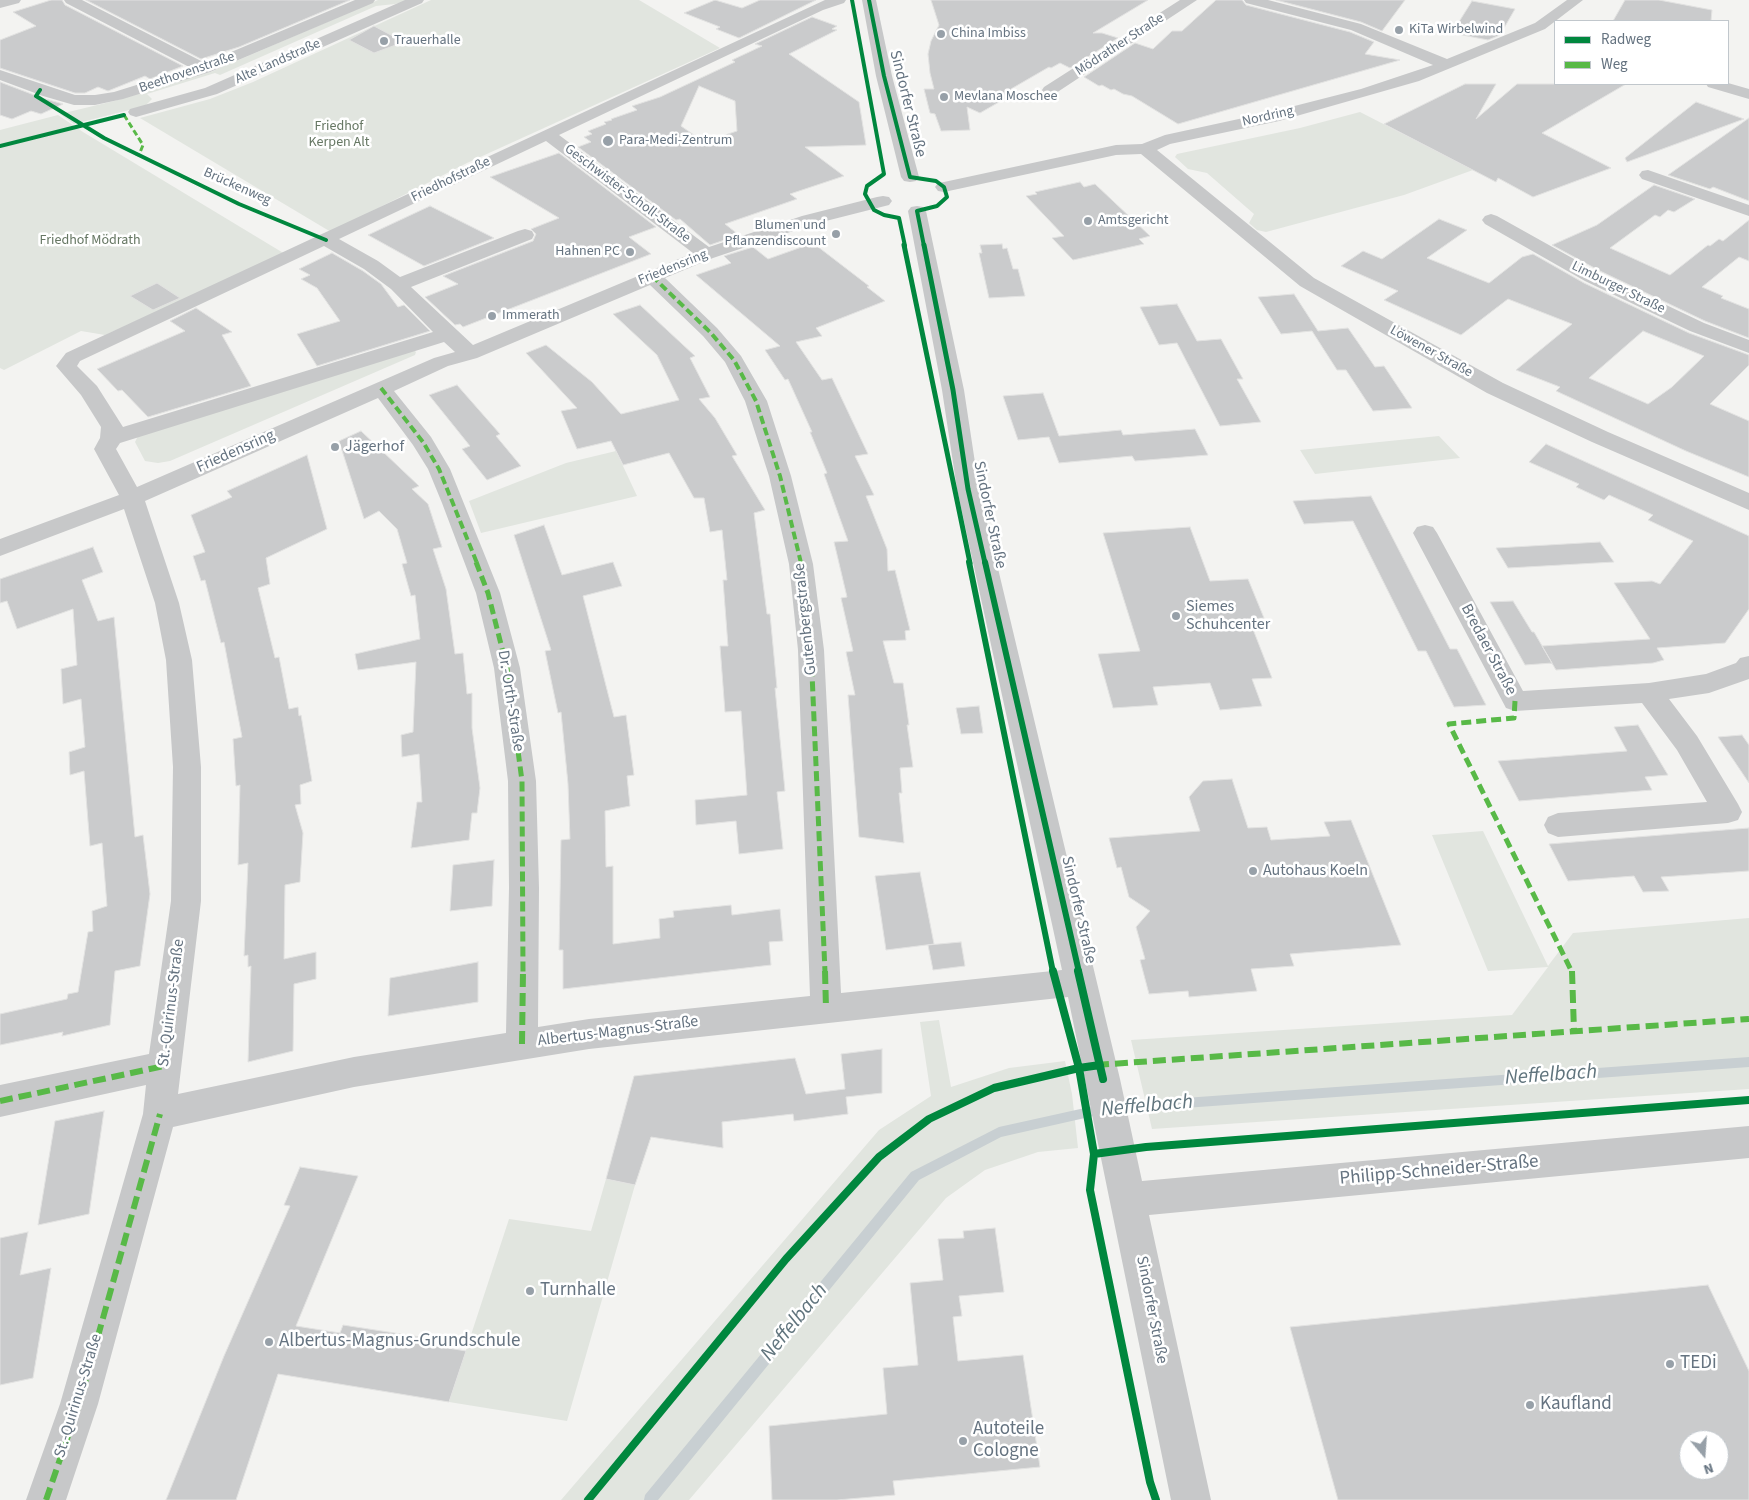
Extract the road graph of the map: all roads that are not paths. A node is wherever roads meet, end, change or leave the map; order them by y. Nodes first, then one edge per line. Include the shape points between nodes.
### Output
1 (14, 0) edge
2 (71, 0) edge
3 (368, 0) edge
4 (417, 0) edge
5 (839, 0) edge
6 (868, 0) edge
7 (1190, 0) edge
8 (1251, 0) edge
9 (1576, 0) edge
10 (0, 4) edge
11 (1540, 26) junction
12 (1554, 32) edge
13 (1446, 65) junction
14 (204, 70) junction
15 (0, 75) edge
16 (1718, 85) edge
17 (1050, 90) dead end
18 (1749, 94) edge
19 (136, 112) dead end
20 (548, 134) junction
21 (1145, 149) junction
22 (1648, 175) dead end
23 (910, 177) junction
24 (944, 187) junction
25 (883, 201) junction
26 (917, 211) junction
27 (1749, 211) edge
28 (1492, 220) dead end
29 (525, 235) dead end
30 (326, 240) junction
31 (706, 254) junction
32 (652, 276) junction
33 (398, 285) junction
34 (447, 334) junction
35 (1749, 347) edge
36 (470, 354) junction
37 (381, 388) junction
38 (111, 438) junction
39 (132, 498) junction
40 (1749, 502) edge
41 (1425, 533) dead end
42 (0, 548) edge
43 (1749, 665) edge
44 (1649, 693) junction
45 (1558, 825) dead end
46 (1080, 982) junction
47 (826, 1008) junction
48 (522, 1044) junction
49 (164, 1066) junction
50 (0, 1101) edge
51 (160, 1114) junction
52 (1749, 1142) edge
53 (1129, 1200) junction
54 (46, 1500) edge
55 (1191, 1500) edge

1 - 10 street
2 - 14 street
3 - 14 street, Beethovenstraße
4 - 19 street, Alte Landstraße via 211,91
5 - 20 street, Friedhofstraße
6 - 23 street, Sindorfer Straße
7 - 17 street, Mödrather Straße
8 - 13 street via 1356,27
9 - 11 street, Nordring
11 - 12 street
11 - 13 street, Nordring
13 - 21 street, Nordring via 1367,92 1273,117 1165,140
14 - 15 street, Beethovenstraße via 95,100 57,96
16 - 18 street
20 - 30 street, Friedhofstraße
20 - 31 street, Geschwister-Scholl-Straße
21 - 24 street, Nordring via 1116,150
21 - 40 street, Löwener Straße via 1306,282 1495,388
22 - 27 street
23 - 24 street, Sindorfer Straße via 936,181
23 - 25 street, Sindorfer Straße via 889,181 879,191
24 - 26 street via 947,197 937,206
25 - 26 street via 892,207
25 - 31 street, Friedensring via 808,220
26 - 46 street, Sindorfer Straße via 953,390 968,489
28 - 35 street, Limburger Straße via 1592,277 1697,327
29 - 33 street
30 - 33 street via 371,264
30 - 38 street, Friedhofstraße via 73,357 66,366 108,419 112,427
31 - 32 street, Friedensring
32 - 36 street, Friedensring
32 - 47 street, Gutenbergstraße via 734,360 756,401 780,476 801,564 811,650 817,755
33 - 34 street
34 - 36 street
34 - 38 street
36 - 37 street, Friedensring via 441,362
37 - 39 street, Friedensring
37 - 48 street, Dr.-Orth-Straße via 423,442 439,469 488,593 507,668 522,781
38 - 39 street, St.-Quirinus-Straße via 105,449
39 - 42 street, Friedensring
39 - 49 street, St.-Quirinus-Straße via 168,603 179,660 187,767 186,901
41 - 44 street, Bredaer Straße via 1515,701
43 - 44 street, Bredaer Straße via 1745,670 1709,683
44 - 45 street via 1687,743 1728,812
46 - 47 street, Albertus-Magnus-Straße
46 - 53 street, Sindorfer Straße
47 - 48 street, Albertus-Magnus-Straße
48 - 51 street, Albertus-Magnus-Straße via 354,1072
49 - 50 street
49 - 51 street, St.-Quirinus-Straße
51 - 54 street, St.-Quirinus-Straße via 79,1404
52 - 53 street, Philipp-Schneider-Straße
53 - 55 street, Sindorfer Straße

